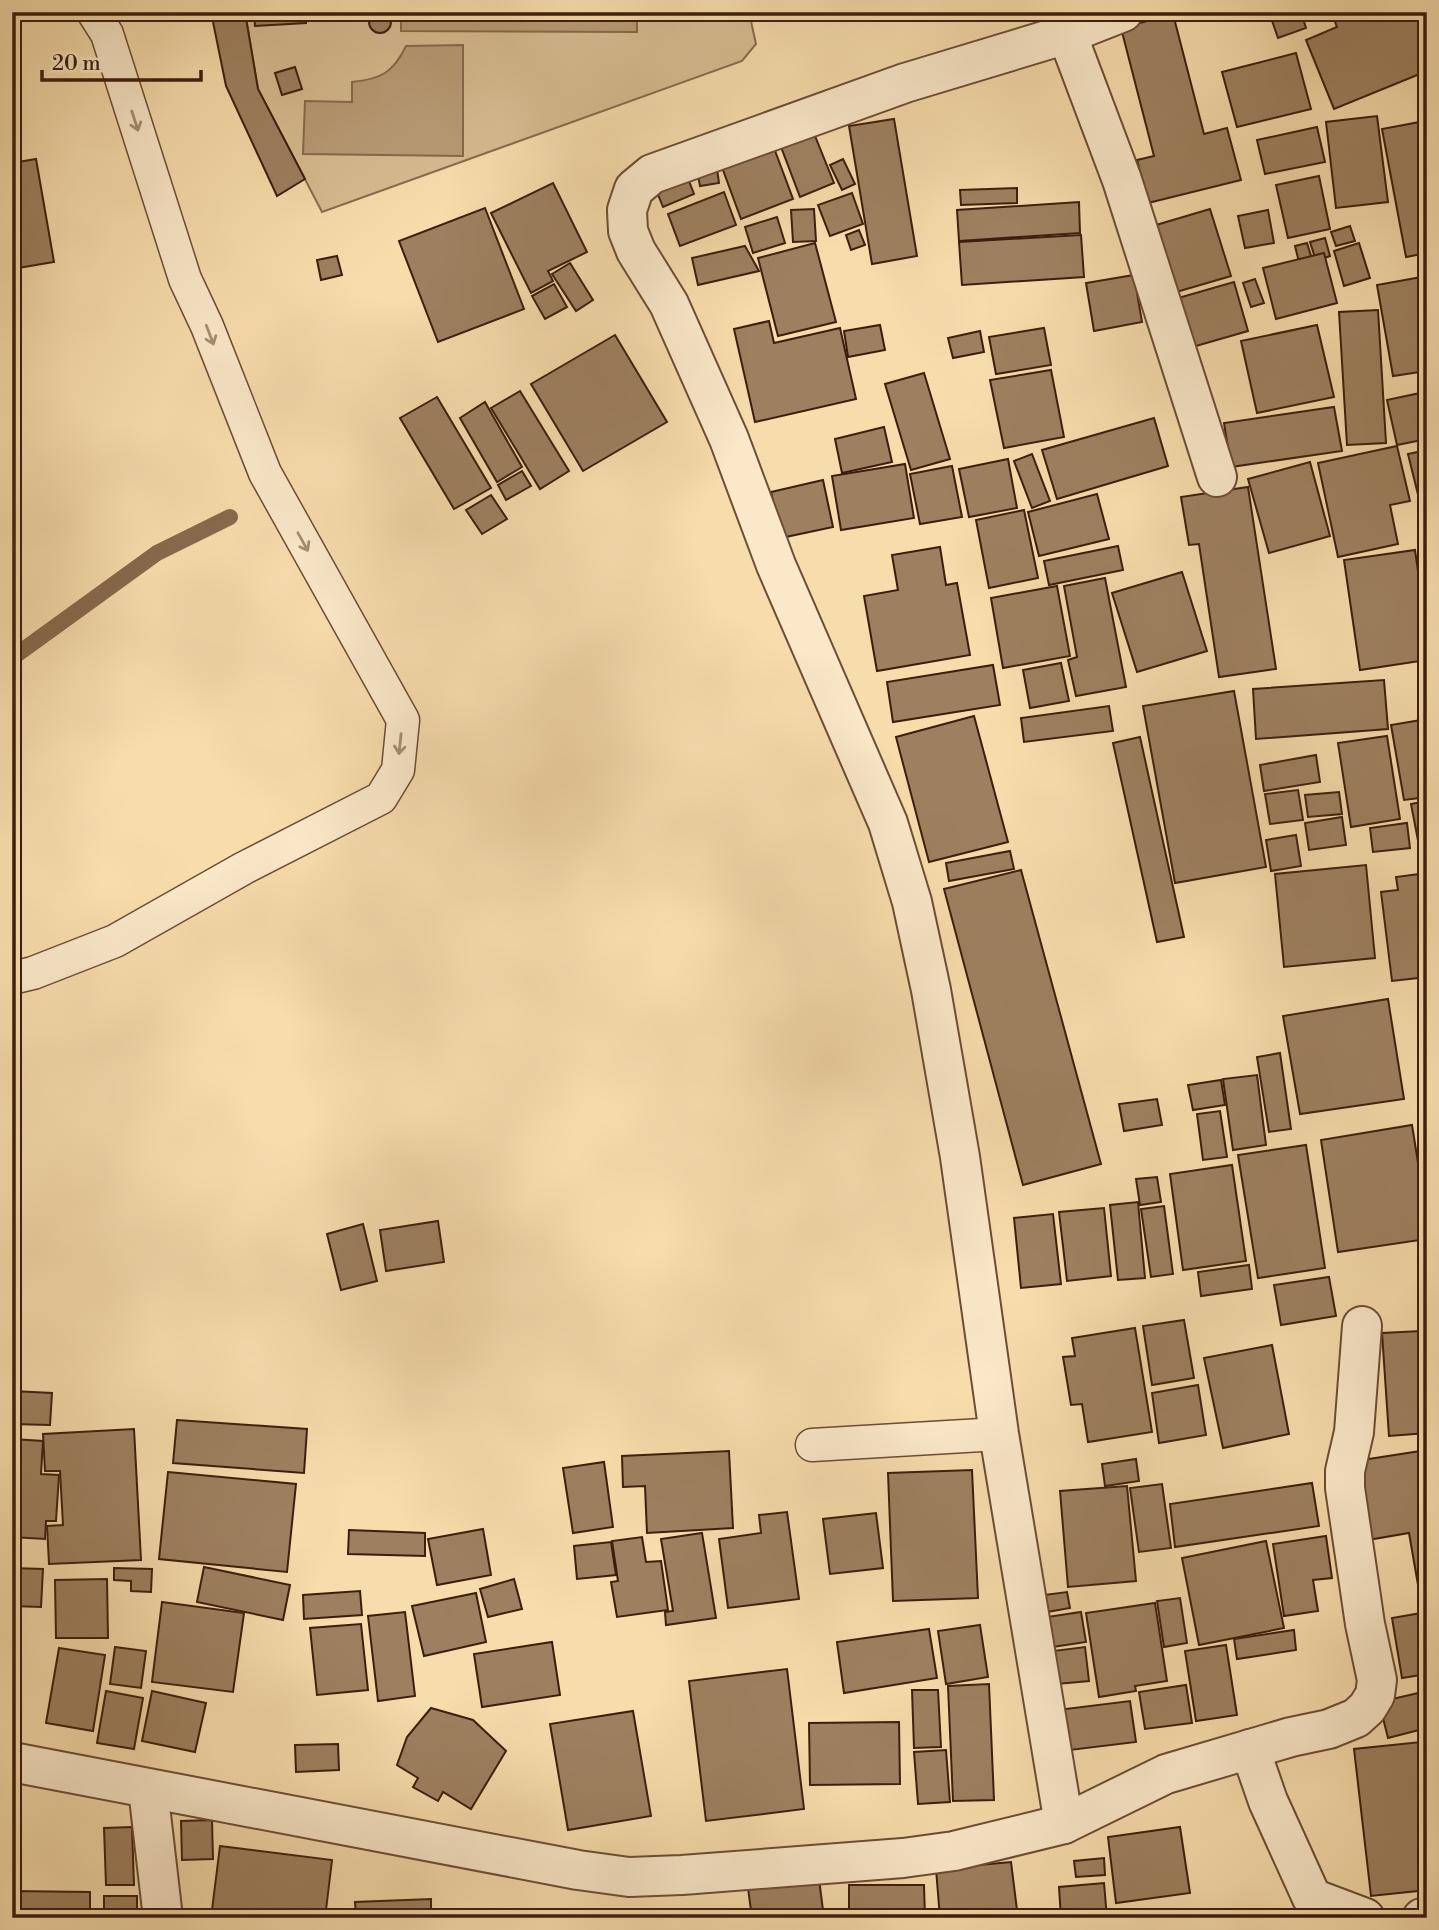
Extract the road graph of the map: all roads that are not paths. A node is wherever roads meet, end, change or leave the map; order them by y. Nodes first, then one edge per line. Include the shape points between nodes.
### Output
1 (93, 12) edge
2 (1123, 12) edge
3 (1067, 34) junction
4 (1217, 477) dead end
5 (12, 978) edge
6 (1362, 1326) dead end
7 (999, 1434) junction
8 (812, 1445) dead end
9 (1250, 1749) junction
10 (12, 1762) edge
11 (148, 1789) junction
12 (1064, 1824) junction
13 (163, 1918) edge
14 (1365, 1918) edge

1 -> 5 lane via 107,34 185,279 265,473 403,720 398,769 381,798 115,941
2 - 3 street
3 - 4 street via 1122,180
3 - 7 street via 905,83 652,174 634,189 626,211 636,251 669,304 723,426 776,565 888,823 912,902 931,990
6 - 9 street via 1345,1488 1377,1680 1375,1695 1356,1718
7 - 8 lane
7 - 12 street
9 - 12 street via 1166,1774
9 - 14 street via 1312,1898
10 - 11 street
11 - 12 street via 629,1877 903,1858 954,1851
11 - 13 street

